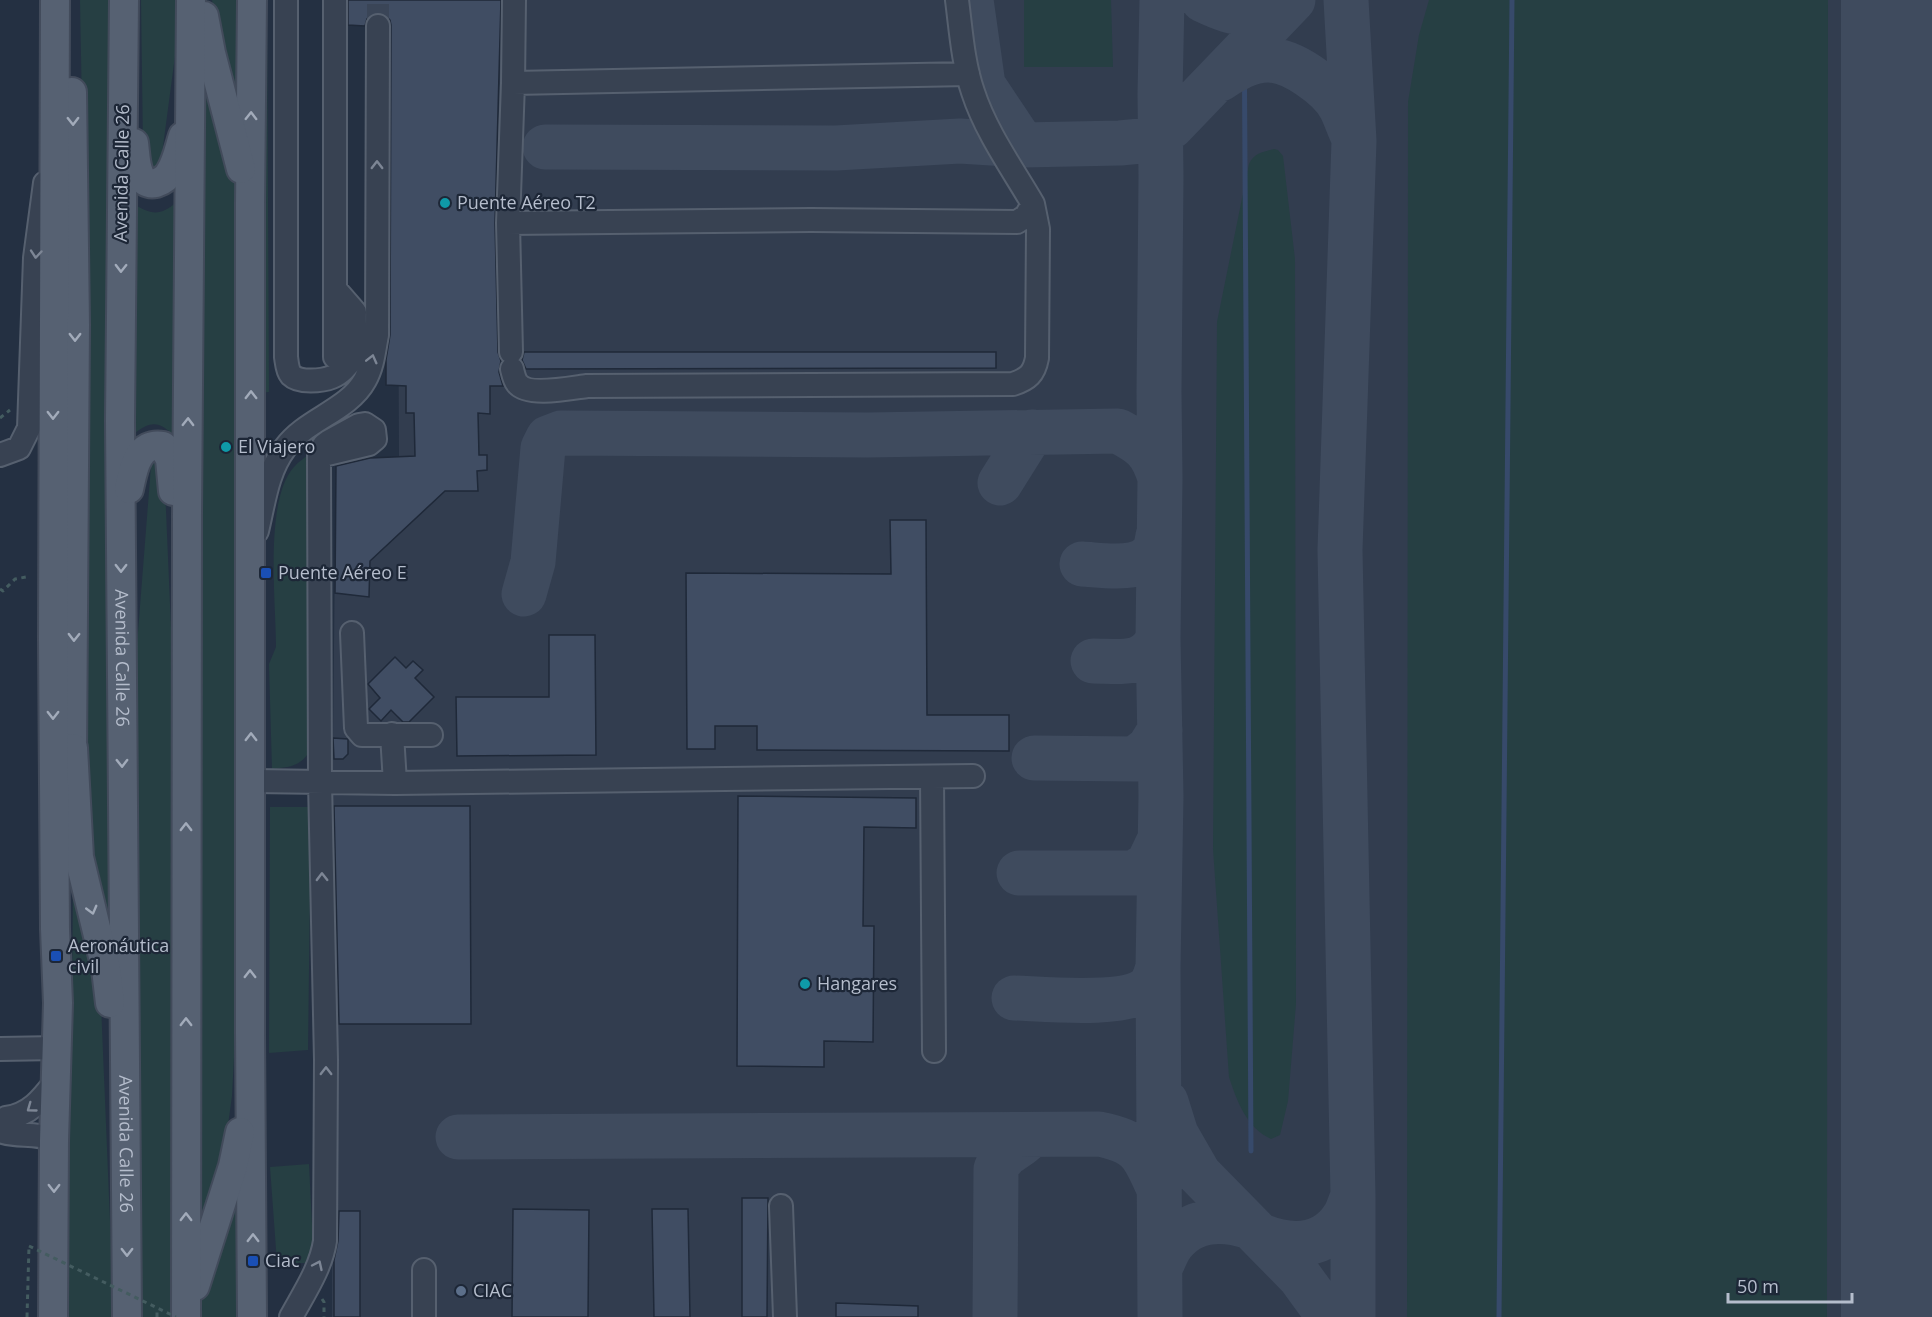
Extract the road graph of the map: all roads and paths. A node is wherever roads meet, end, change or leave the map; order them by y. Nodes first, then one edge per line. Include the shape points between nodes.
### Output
1 (55, 0) edge
2 (70, 0) edge
3 (124, 0) edge
4 (191, 0) edge
5 (201, 0) edge
6 (252, 0) edge
7 (286, 0) edge
8 (334, 0) edge
9 (514, 0) edge
10 (957, 0) edge
11 (378, 26) tunnel mouth
12 (124, 57) junction
13 (968, 74) junction
14 (513, 82) junction
15 (190, 109) junction
16 (53, 156) junction
17 (250, 203) junction
18 (1033, 204) junction
19 (508, 223) junction
20 (377, 294) junction
21 (345, 355) junction
22 (336, 408) junction
23 (0, 455) edge
24 (319, 456) dead end
25 (121, 522) junction
26 (250, 561) junction
27 (26, 577) dead end
28 (0, 589) edge
29 (352, 633) dead end
30 (187, 648) junction
31 (392, 734) junction
32 (431, 735) dead end
33 (73, 748) junction
34 (973, 776) dead end
35 (932, 777) junction
36 (251, 781) junction
37 (320, 782) junction
38 (395, 783) junction
39 (58, 1003) junction
40 (250, 1033) junction
41 (57, 1048) junction
42 (0, 1050) edge
43 (934, 1051) dead end
44 (56, 1081) junction
45 (0, 1125) edge
46 (0, 1131) edge
47 (54, 1141) junction
48 (126, 1200) junction
49 (781, 1206) dead end
50 (424, 1270) dead end
51 (157, 1308) junction
52 (27, 1317) edge
53 (53, 1317) edge
54 (127, 1317) edge
55 (157, 1317) edge
56 (176, 1317) edge
57 (187, 1317) edge
58 (252, 1317) edge
59 (291, 1317) edge
60 (424, 1317) edge
61 (785, 1317) edge

1 - 16 main road
2 -> 33 main road via 75,313
3 - 12 main road, Avenida Calle 26
4 - 15 main road
5 - 17 main road
17 -> 6 main road
7 - 21 lane via 288,369 300,380 330,378 351,361
8 - 21 lane via 335,289
9 - 14 lane
10 - 13 lane
20 -> 11 lane
12 - 15 main road via 139,174 149,184 160,182 169,174
12 -> 25 main road, Avenida Calle 26
13 - 14 lane
13 - 18 lane via 988,127
14 - 19 lane
30 -> 15 main road
16 -> 23 lane via 42,192 35,258 29,428 19,448
16 -> 39 main road via 54,929
26 -> 17 main road
18 - 19 lane via 1017,222
18 - 19 lane via 1038,229 1037,358 1026,380 1013,384 526,389 517,384 512,361
20 - 21 lane
22 -> 20 lane via 356,392 372,362 377,335
21 - 22 lane via 347,383
22 - 26 lane via 296,436 275,464
24 - 37 lane
25 - 30 main road via 140,454 152,446 163,447 171,467
25 -> 48 main road, Avenida Calle 26
36 -> 26 main road
27 - 28 path via 15,579 3,591
29 - 31 lane via 356,728 362,735
57 -> 30 main road
31 - 32 lane
31 - 38 lane
33 - 39 main road via 67,927
33 -> 48 main road via 79,857 109,984 112,1077
34 - 35 lane
35 - 38 lane
35 - 43 lane
36 - 37 lane
40 -> 36 main road
37 - 38 lane
59 -> 37 lane via 318,1267 325,1240
39 - 41 main road
40 - 57 main road via 233,1166
58 -> 40 main road
41 - 42 lane
41 - 44 main road
44 -> 45 lane via 32,1109 6,1118
44 - 47 main road
46 - 47 lane via 45,1136
47 -> 53 main road
48 -> 54 main road, Avenida Calle 26
49 - 61 lane
50 - 60 lane
51 - 52 path, bridge via 31,1246
51 - 55 path, bridge
51 - 56 path, bridge

